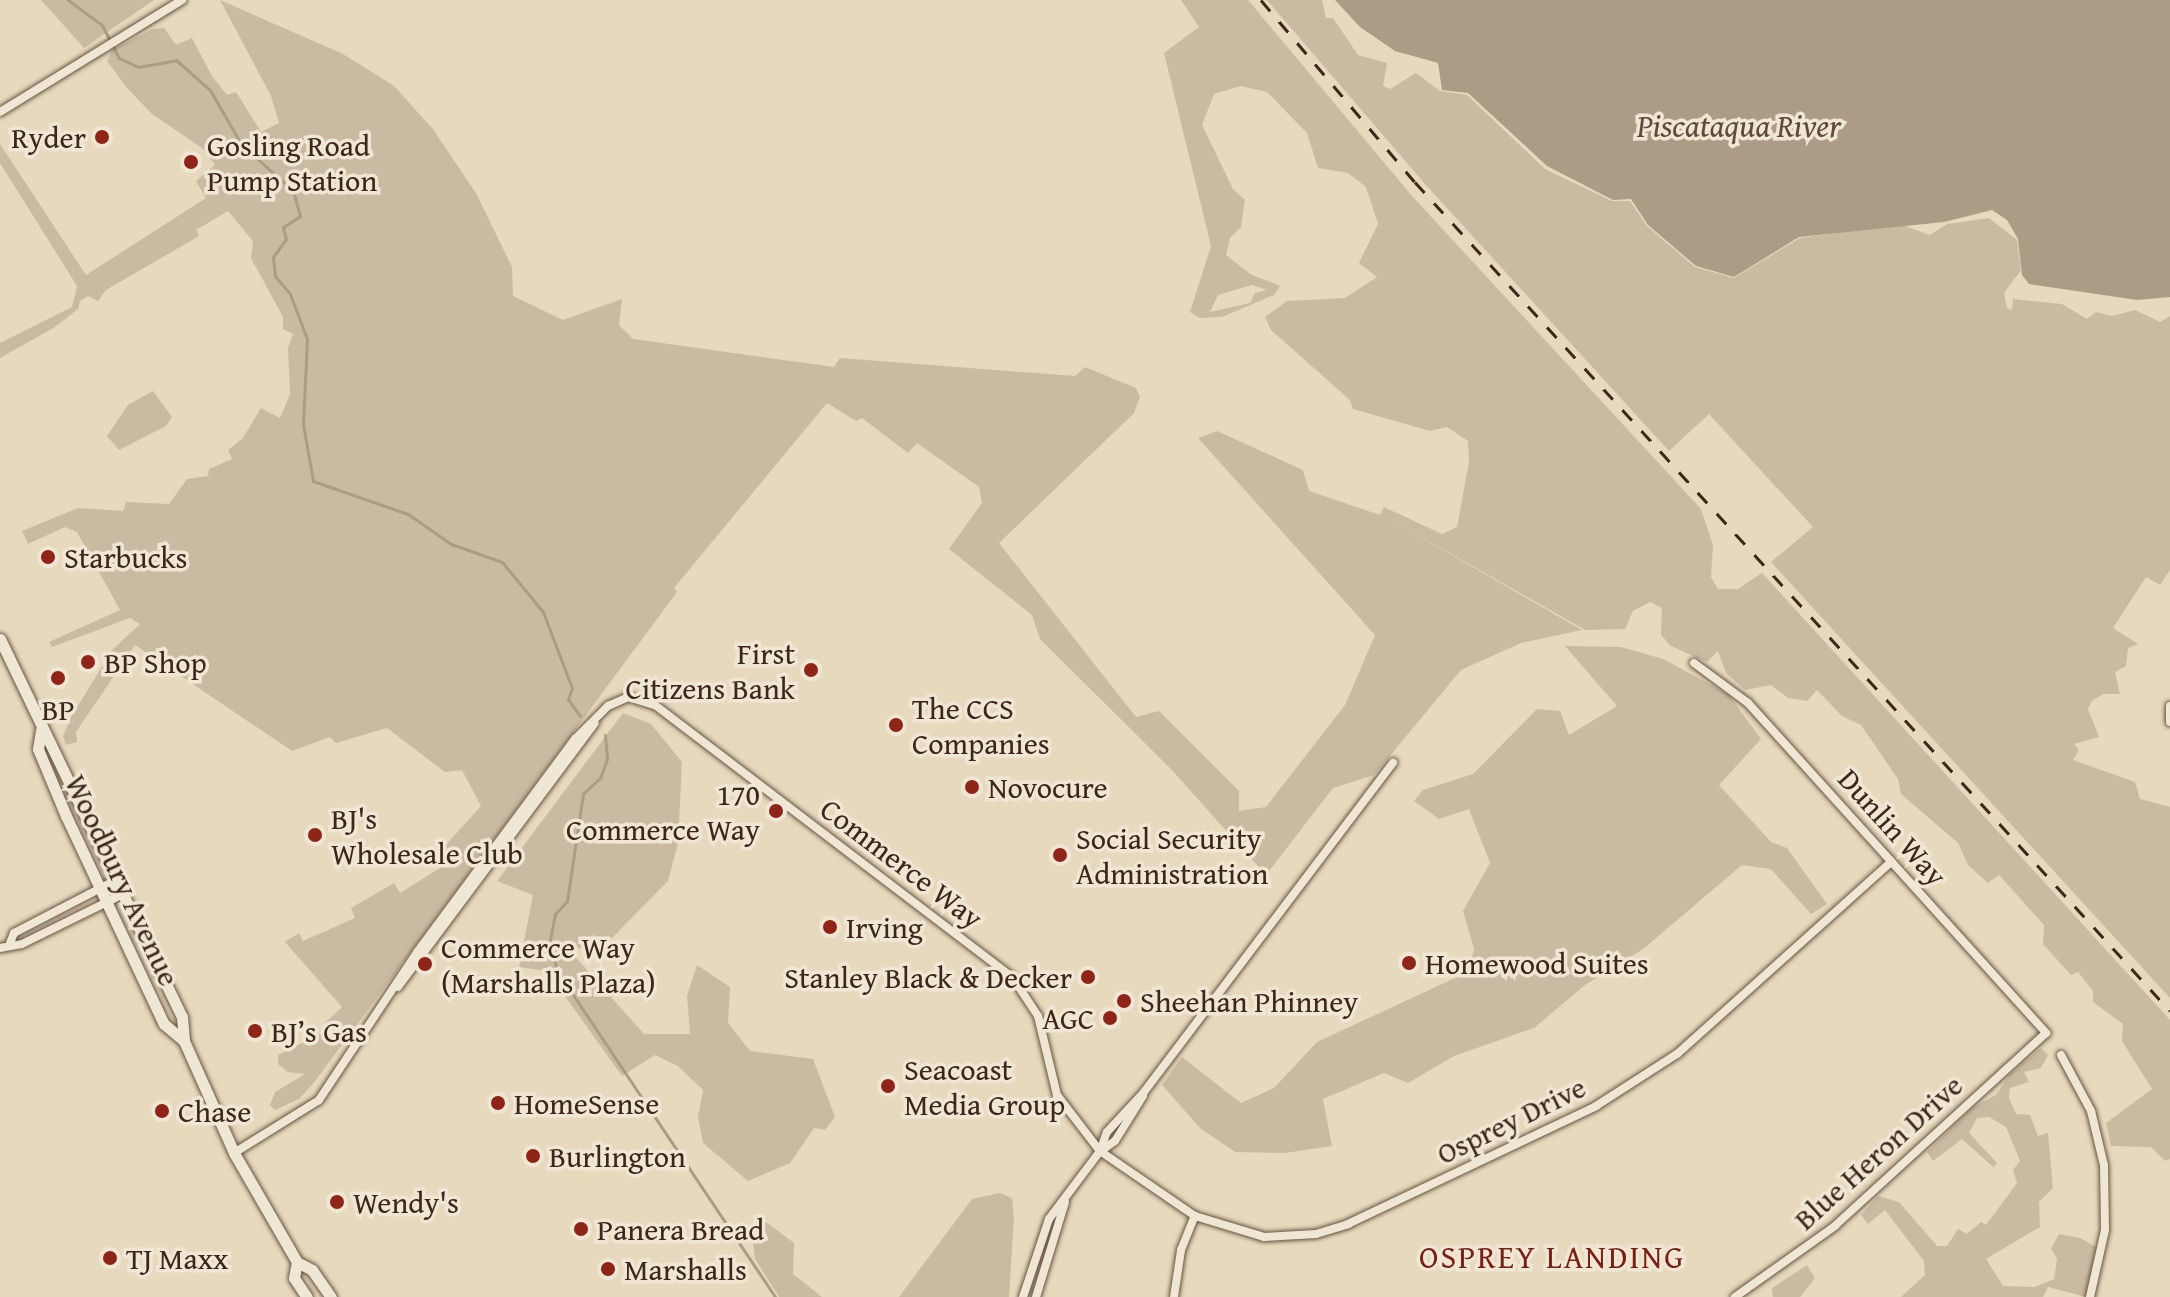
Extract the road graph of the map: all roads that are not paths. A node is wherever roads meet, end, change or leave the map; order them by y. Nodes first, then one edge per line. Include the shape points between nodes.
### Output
1 (182, 0) edge
2 (0, 112) edge
3 (0, 639) edge
4 (1694, 663) dead end
5 (2170, 706) edge
6 (2170, 722) edge
7 (41, 730) junction
8 (1393, 763) dead end
9 (1891, 862) junction
10 (118, 879) junction
11 (99, 887) junction
12 (125, 893) junction
13 (106, 901) junction
14 (10, 943) junction
15 (0, 948) edge
16 (2046, 1033) joint
17 (184, 1041) junction
18 (2061, 1055) dead end
19 (1100, 1151) junction
20 (234, 1153) junction
21 (1065, 1201) junction
22 (1195, 1216) junction
23 (297, 1262) junction
24 (307, 1297) edge
25 (331, 1297) edge
26 (1023, 1297) edge
27 (1036, 1297) edge
28 (1174, 1297) edge
29 (1735, 1297) edge
30 (2090, 1297) edge

1 - 2 street
3 - 7 main road, Woodbury Avenue
4 - 9 street, Dunlin Way via 1748,703
5 - 6 street
7 - 10 main road, Woodbury Avenue via 57,749
7 - 11 main road, Woodbury Avenue via 38,749
8 - 19 street via 1144,1092 1134,1116
9 - 16 street, Dunlin Way
9 - 22 street, Osprey Drive via 1677,1054 1575,1117 1329,1230 1264,1237
10 - 11 street
10 - 12 main road, Woodbury Avenue
11 - 13 main road, Woodbury Avenue
11 - 14 street via 14,933
12 - 13 street
12 - 17 main road, Woodbury Avenue via 182,1017
13 - 14 street via 22,944
13 - 17 main road, Woodbury Avenue via 164,1024
14 - 15 street
16 - 29 street, Blue Heron Drive via 1835,1226
17 - 20 main road, Woodbury Avenue
18 - 30 street via 2091,1111 2104,1165 2105,1230
19 - 20 street, Commerce Way via 1057,1095 1038,1016 1013,978 655,705 628,697 575,739 418,951 319,1100
19 - 21 street
19 - 22 street, Osprey Drive
20 - 23 main road, Woodbury Avenue
21 - 26 street via 1043,1230
21 - 27 street
22 - 28 street via 1181,1250
23 - 24 main road, Woodbury Avenue via 294,1278
23 - 25 main road, Woodbury Avenue via 312,1270

